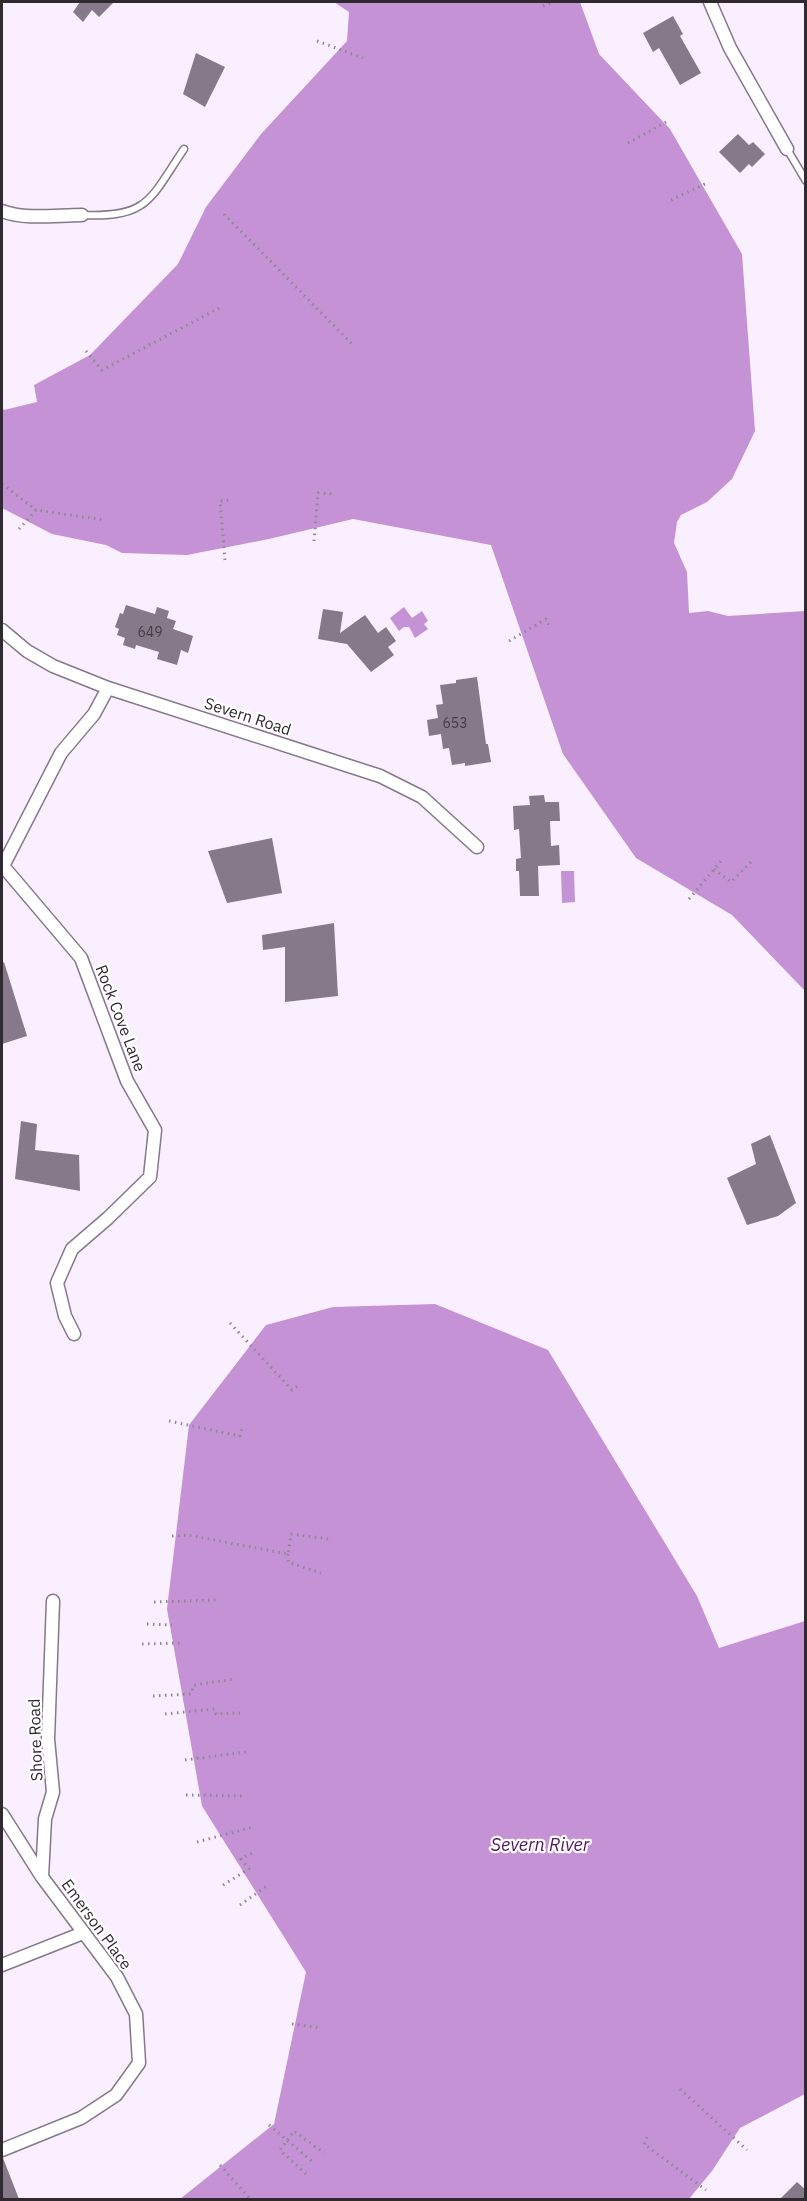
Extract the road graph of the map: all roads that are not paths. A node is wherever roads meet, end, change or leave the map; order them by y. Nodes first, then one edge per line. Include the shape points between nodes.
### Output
1 (710, 2) edge
2 (184, 149) dead end
3 (787, 149) joint
4 (806, 181) edge
5 (2, 211) edge
6 (82, 214) joint
7 (2, 630) edge
8 (108, 688) junction
9 (477, 847) dead end
10 (2, 867) edge
11 (74, 1334) dead end
12 (53, 1601) dead end
13 (2, 1814) edge
14 (42, 1877) junction
15 (83, 1933) junction
16 (2, 1965) edge
17 (2, 2150) edge

1 - 3 street via 730,48
2 - 6 lane via 149,201 117,215
3 - 4 lane
5 - 6 street via 26,216
7 - 8 street, Severn Road via 53,666
8 - 9 street, Severn Road via 380,776 422,797
8 - 10 street, Rock Cove Lane via 94,714 61,753
10 - 11 street, Rock Cove Lane via 81,958 127,1081 155,1130 150,1177 72,1249 57,1283 64,1316
12 - 14 street, Shore Road via 48,1739 53,1792 45,1819
13 - 14 street, Emerson Place
14 - 15 street, Emerson Place
15 - 16 street
15 - 17 street, Emerson Place via 117,1977 136,2013 139,2063 116,2095 81,2118

